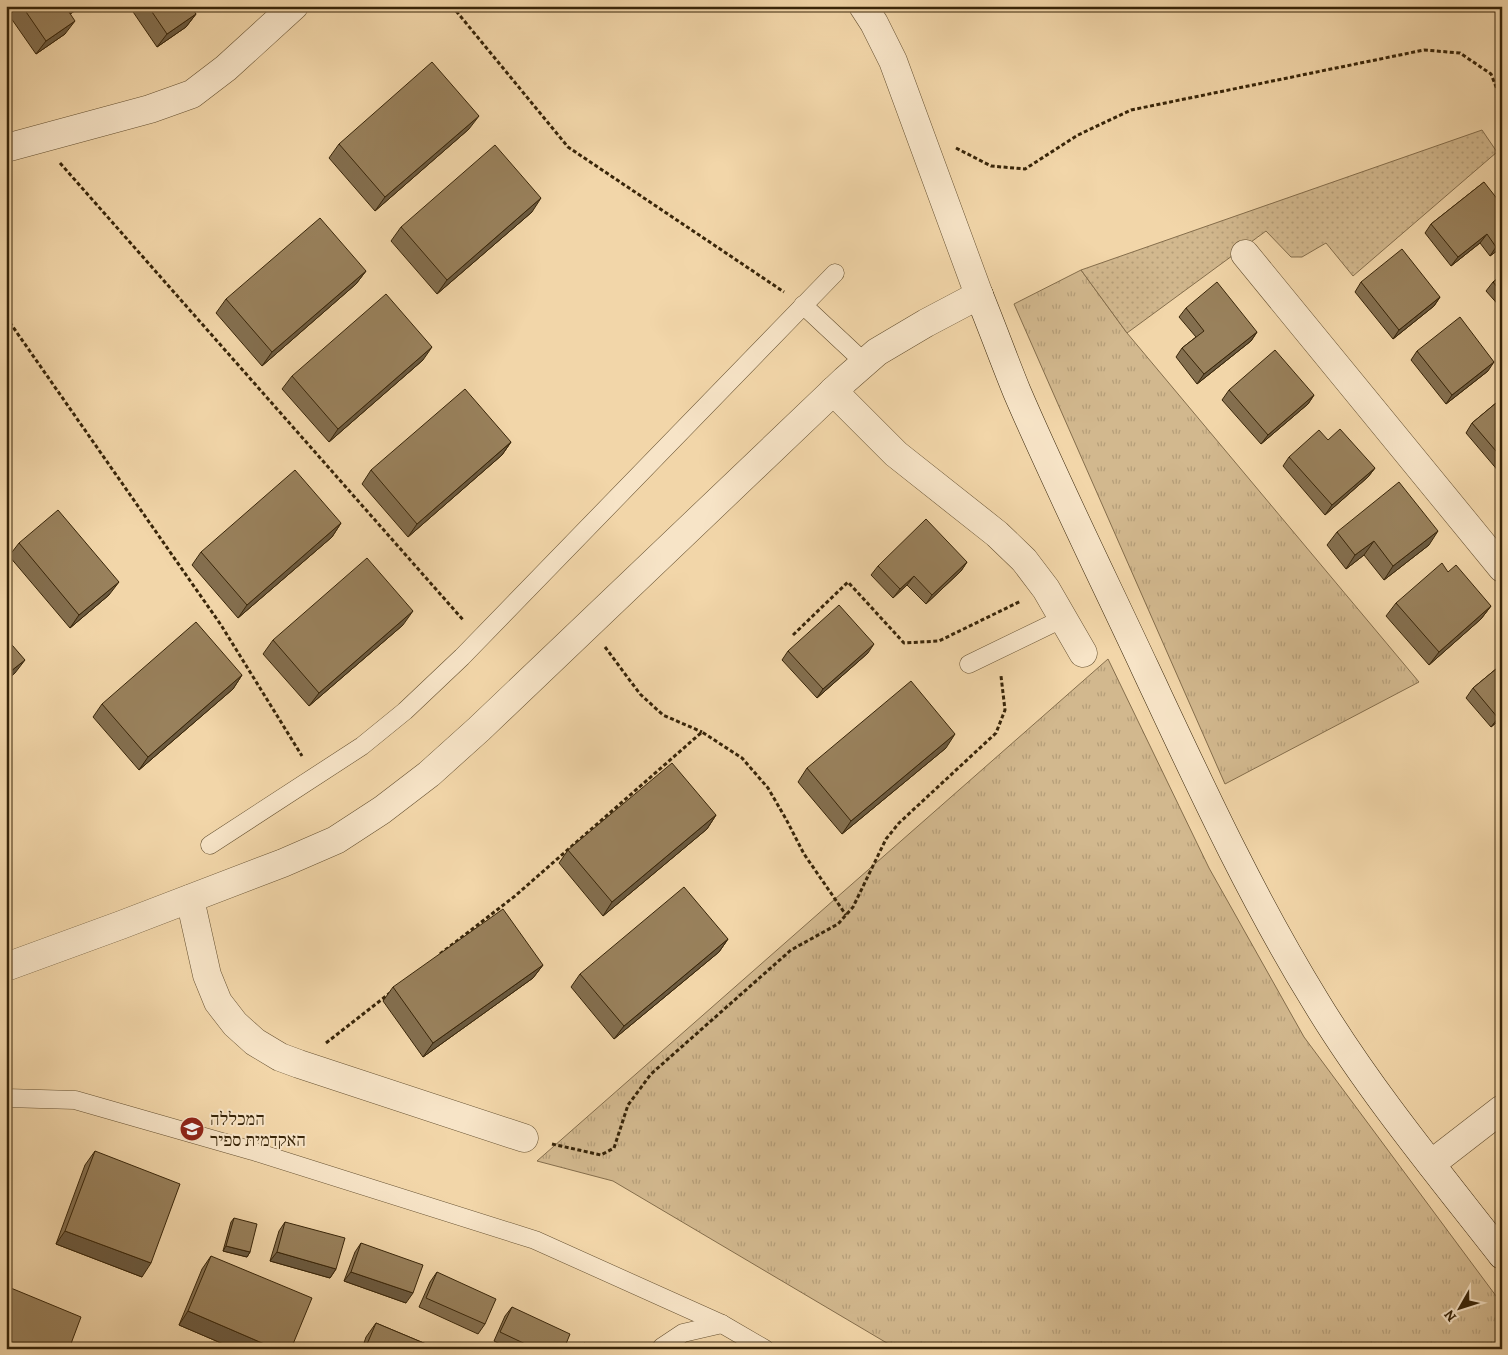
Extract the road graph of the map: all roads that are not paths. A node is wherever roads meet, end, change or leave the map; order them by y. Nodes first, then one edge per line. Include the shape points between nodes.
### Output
1 (294, 6) edge
2 (863, 6) edge
3 (6, 148) edge
4 (1245, 254) dead end
5 (834, 273) dead end
6 (979, 295) junction
7 (803, 305) junction
8 (865, 363) junction
9 (833, 391) junction
10 (1502, 568) edge
11 (1064, 618) junction
12 (1083, 652) dead end
13 (969, 664) dead end
14 (210, 845) dead end
15 (190, 899) junction
16 (6, 967) edge
17 (6, 1098) edge
18 (1502, 1109) edge
19 (524, 1138) road end
20 (1431, 1164) junction
21 (1502, 1255) edge
22 (722, 1324) junction
23 (661, 1349) edge
24 (765, 1349) edge

1 - 3 street via 226,68 192,94 150,109
2 - 6 street via 893,61
4 - 10 street
5 - 7 lane
6 - 8 street via 926,323
6 - 20 street via 1052,470 1242,870 1316,1002
7 - 8 lane
7 - 14 lane via 480,639 405,711 362,746
8 - 9 street
9 - 11 street via 896,454 997,534 1024,560
9 - 15 street via 429,774 336,840
11 - 12 street
11 - 13 lane
15 - 16 street
15 - 19 street via 207,974 218,1002 255,1042 299,1064
17 - 22 lane via 74,1100 263,1154 535,1240
18 - 20 street
20 - 21 street
22 - 23 lane via 683,1333
22 - 24 lane

